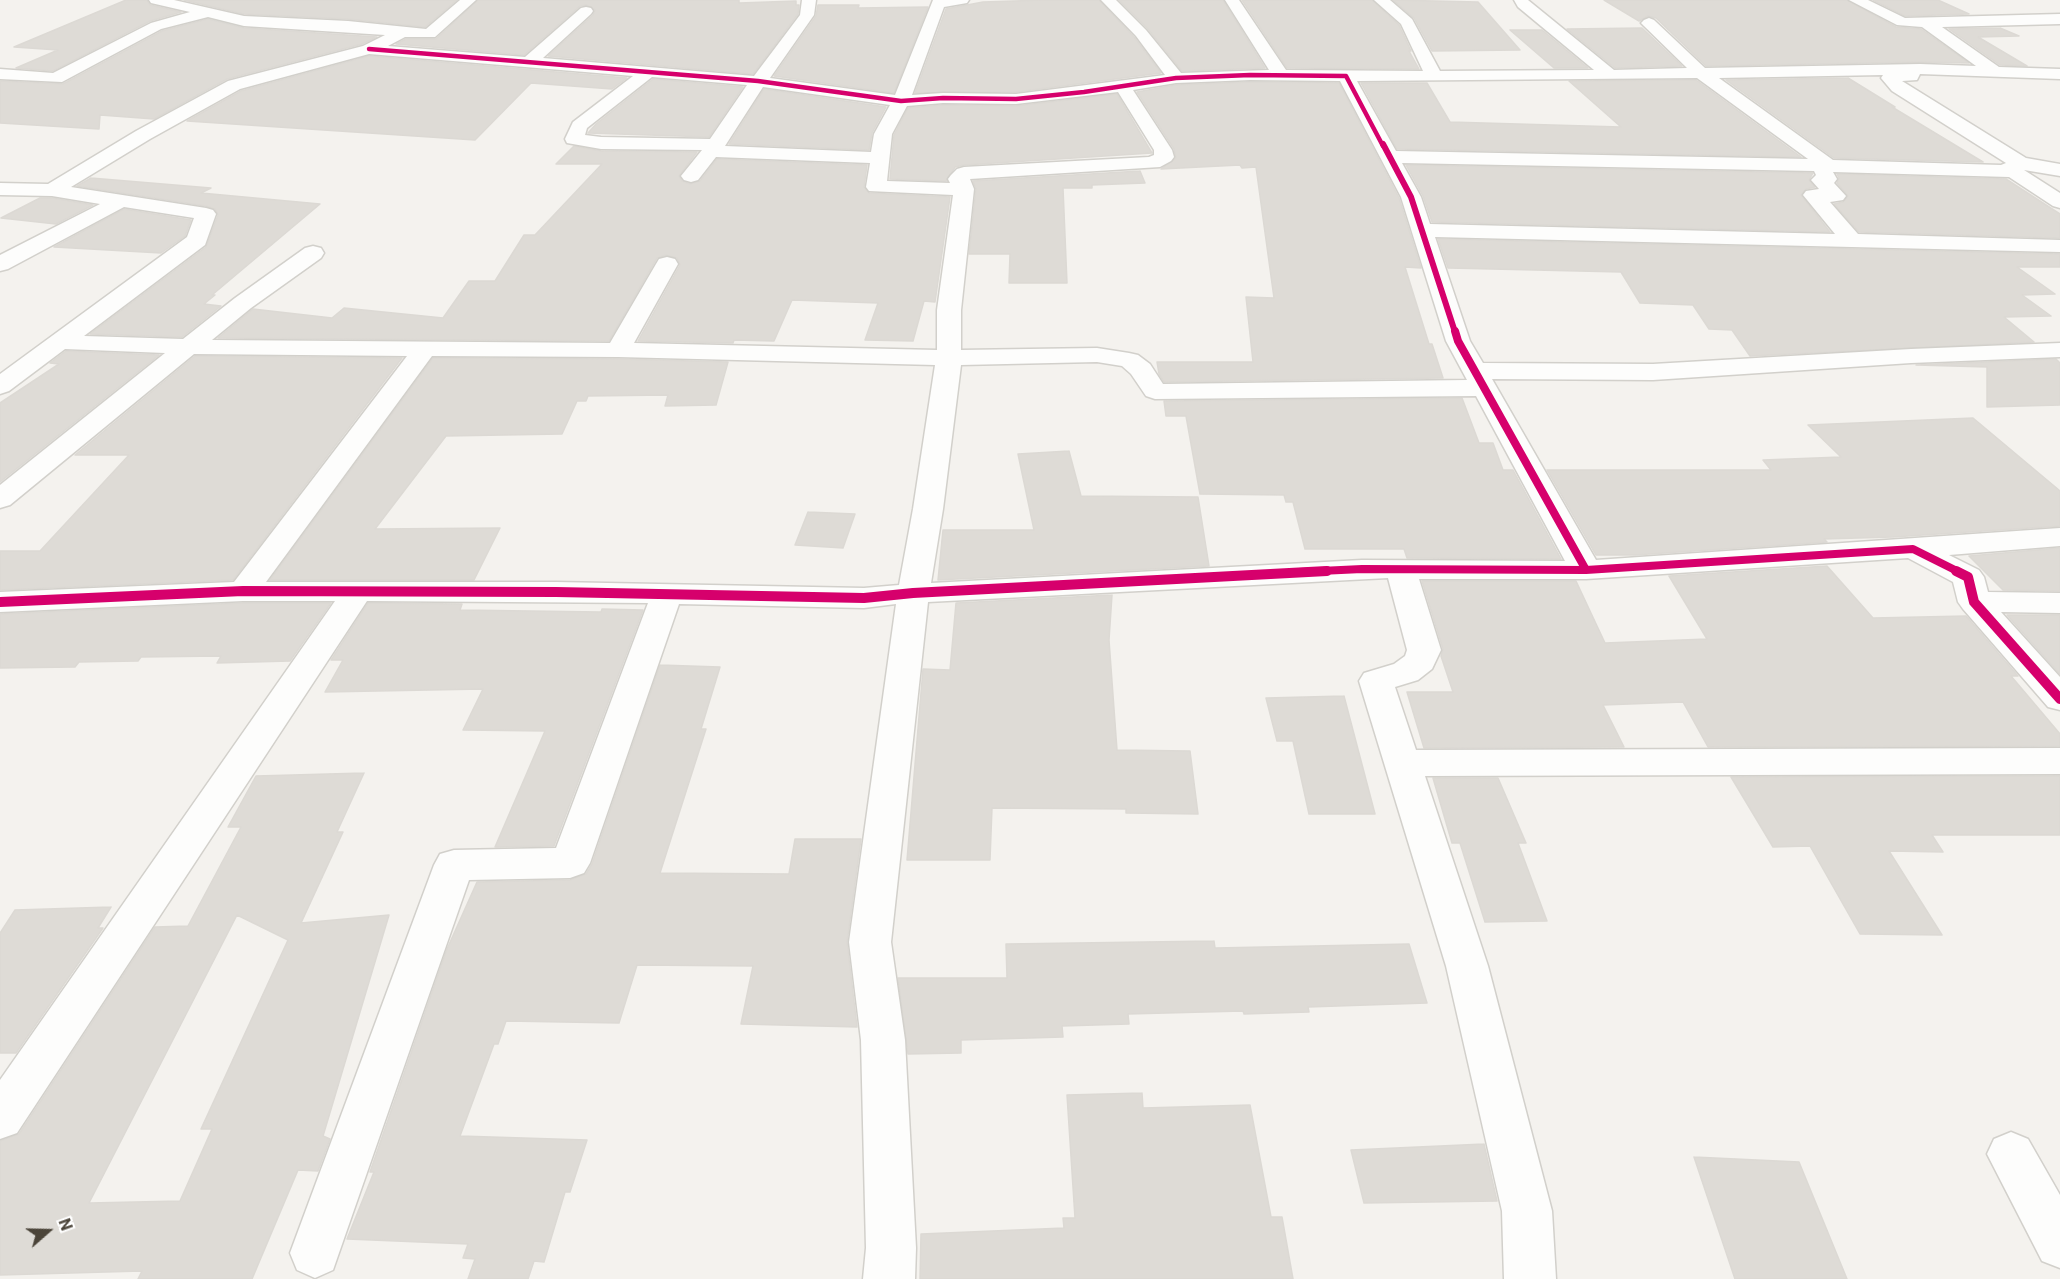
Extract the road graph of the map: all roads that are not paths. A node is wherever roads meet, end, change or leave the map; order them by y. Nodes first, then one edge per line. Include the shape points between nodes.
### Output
1 (469, 0) edge
2 (809, 0) edge
3 (962, 0) edge
4 (1108, 0) edge
5 (1232, 0) edge
6 (1381, 0) edge
7 (1521, 0) edge
8 (1856, 0) edge
9 (169, 1) edge
10 (2037, 5) dead end
11 (2060, 9) edge
12 (586, 11) dead end
13 (206, 12) junction
14 (2060, 19) edge
15 (1649, 23) dead end
16 (1926, 23) junction
17 (403, 32) junction
18 (369, 49) junction
19 (529, 62) junction
20 (1849, 71) junction
21 (1995, 72) junction
22 (647, 73) junction
23 (1701, 73) junction
24 (0, 74) edge
25 (2060, 74) edge
26 (1610, 75) junction
27 (1281, 76) junction
28 (1346, 76) junction
29 (1434, 76) junction
30 (1176, 78) junction
31 (758, 81) junction
32 (2060, 82) edge
33 (1122, 85) junction
34 (901, 101) junction
35 (714, 148) junction
36 (1389, 157) junction
37 (880, 158) junction
38 (1825, 166) junction
39 (2060, 170) edge
40 (2013, 171) junction
41 (691, 176) dead end
42 (0, 189) edge
43 (964, 189) junction
44 (52, 190) junction
45 (119, 202) junction
46 (2060, 202) edge
47 (1422, 230) junction
48 (1852, 241) junction
49 (2060, 246) edge
50 (313, 253) dead end
51 (0, 264) edge
52 (667, 264) dead end
53 (62, 342) junction
54 (187, 347) junction
55 (424, 350) junction
56 (618, 350) junction
57 (2060, 350) edge
58 (949, 358) junction
59 (1478, 379) junction
60 (2, 384) edge
61 (0, 499) edge
62 (2060, 537) edge
63 (1912, 549) junction
64 (1401, 569) junction
65 (1586, 570) junction
66 (243, 591) junction
67 (356, 593) junction
68 (912, 593) junction
69 (667, 594) junction
70 (0, 602) edge
71 (1974, 602) junction
72 (2060, 603) edge
73 (2060, 699) edge
74 (2060, 760) edge
75 (1404, 764) junction
76 (0, 1118) edge
77 (2011, 1154) dead end
78 (2060, 1244) edge
79 (315, 1253) dead end
80 (889, 1279) edge
81 (1530, 1279) edge

1 - 17 street via 430,34
2 - 31 street via 807,15
3 - 34 street via 938,3
4 - 30 street via 1141,33
5 - 27 street
6 - 29 street via 1407,22
7 - 26 street
8 - 16 street via 1902,22
9 - 13 street
10 - 11 street
12 - 19 street
13 - 17 street via 244,21
13 - 24 street via 147,30 56,78
14 - 16 street
15 - 23 street
16 - 21 street
17 - 18 street
18 - 19 street
18 - 44 street via 234,85
19 - 22 street
20 - 21 street
20 - 23 street
20 - 40 street
21 - 25 street
22 - 31 street
22 - 35 street via 579,126 573,139
23 - 26 street
23 - 38 street
26 - 29 street
27 - 28 street
27 - 30 street
28 - 29 street
28 - 36 street
30 - 33 street
31 - 34 street
31 - 35 street
32 - 39 street via 1889,78 2020,163
33 - 34 street via 1016,99
33 - 43 street via 1164,157 1153,163 964,174 958,179
34 - 37 street via 883,135
35 - 37 street
35 - 41 street
36 - 38 street
36 - 47 street via 1411,197
37 - 43 street via 876,187
38 - 40 street
38 - 48 street via 1827,179 1821,180 1836,196 1813,195
40 - 46 street
42 - 44 street
43 - 58 street via 949,310
44 - 45 street
45 - 51 street
45 - 53 street via 206,214 197,240
47 - 48 street
47 - 59 street via 1458,341
48 - 49 street
50 - 54 street
52 - 56 street
53 - 54 street
53 - 60 street
54 - 55 street
54 - 61 street
55 - 56 street
55 - 66 street
56 - 58 street
57 - 59 street
58 - 59 street via 1097,355 1129,360 1141,369 1155,391
58 - 68 street
59 - 65 street
62 - 63 street
63 - 65 street
63 - 71 street via 1968,576
64 - 65 street
64 - 68 street
64 - 75 street via 1424,650 1420,661 1406,672 1376,681
66 - 67 street
66 - 70 street
67 - 69 street
67 - 76 street
68 - 69 street via 864,598
68 - 80 street via 870,942 883,1040
69 - 79 street via 570,863 454,865
71 - 72 street
71 - 73 street
74 - 75 street
75 - 81 street via 1467,966 1527,1211
77 - 78 street

